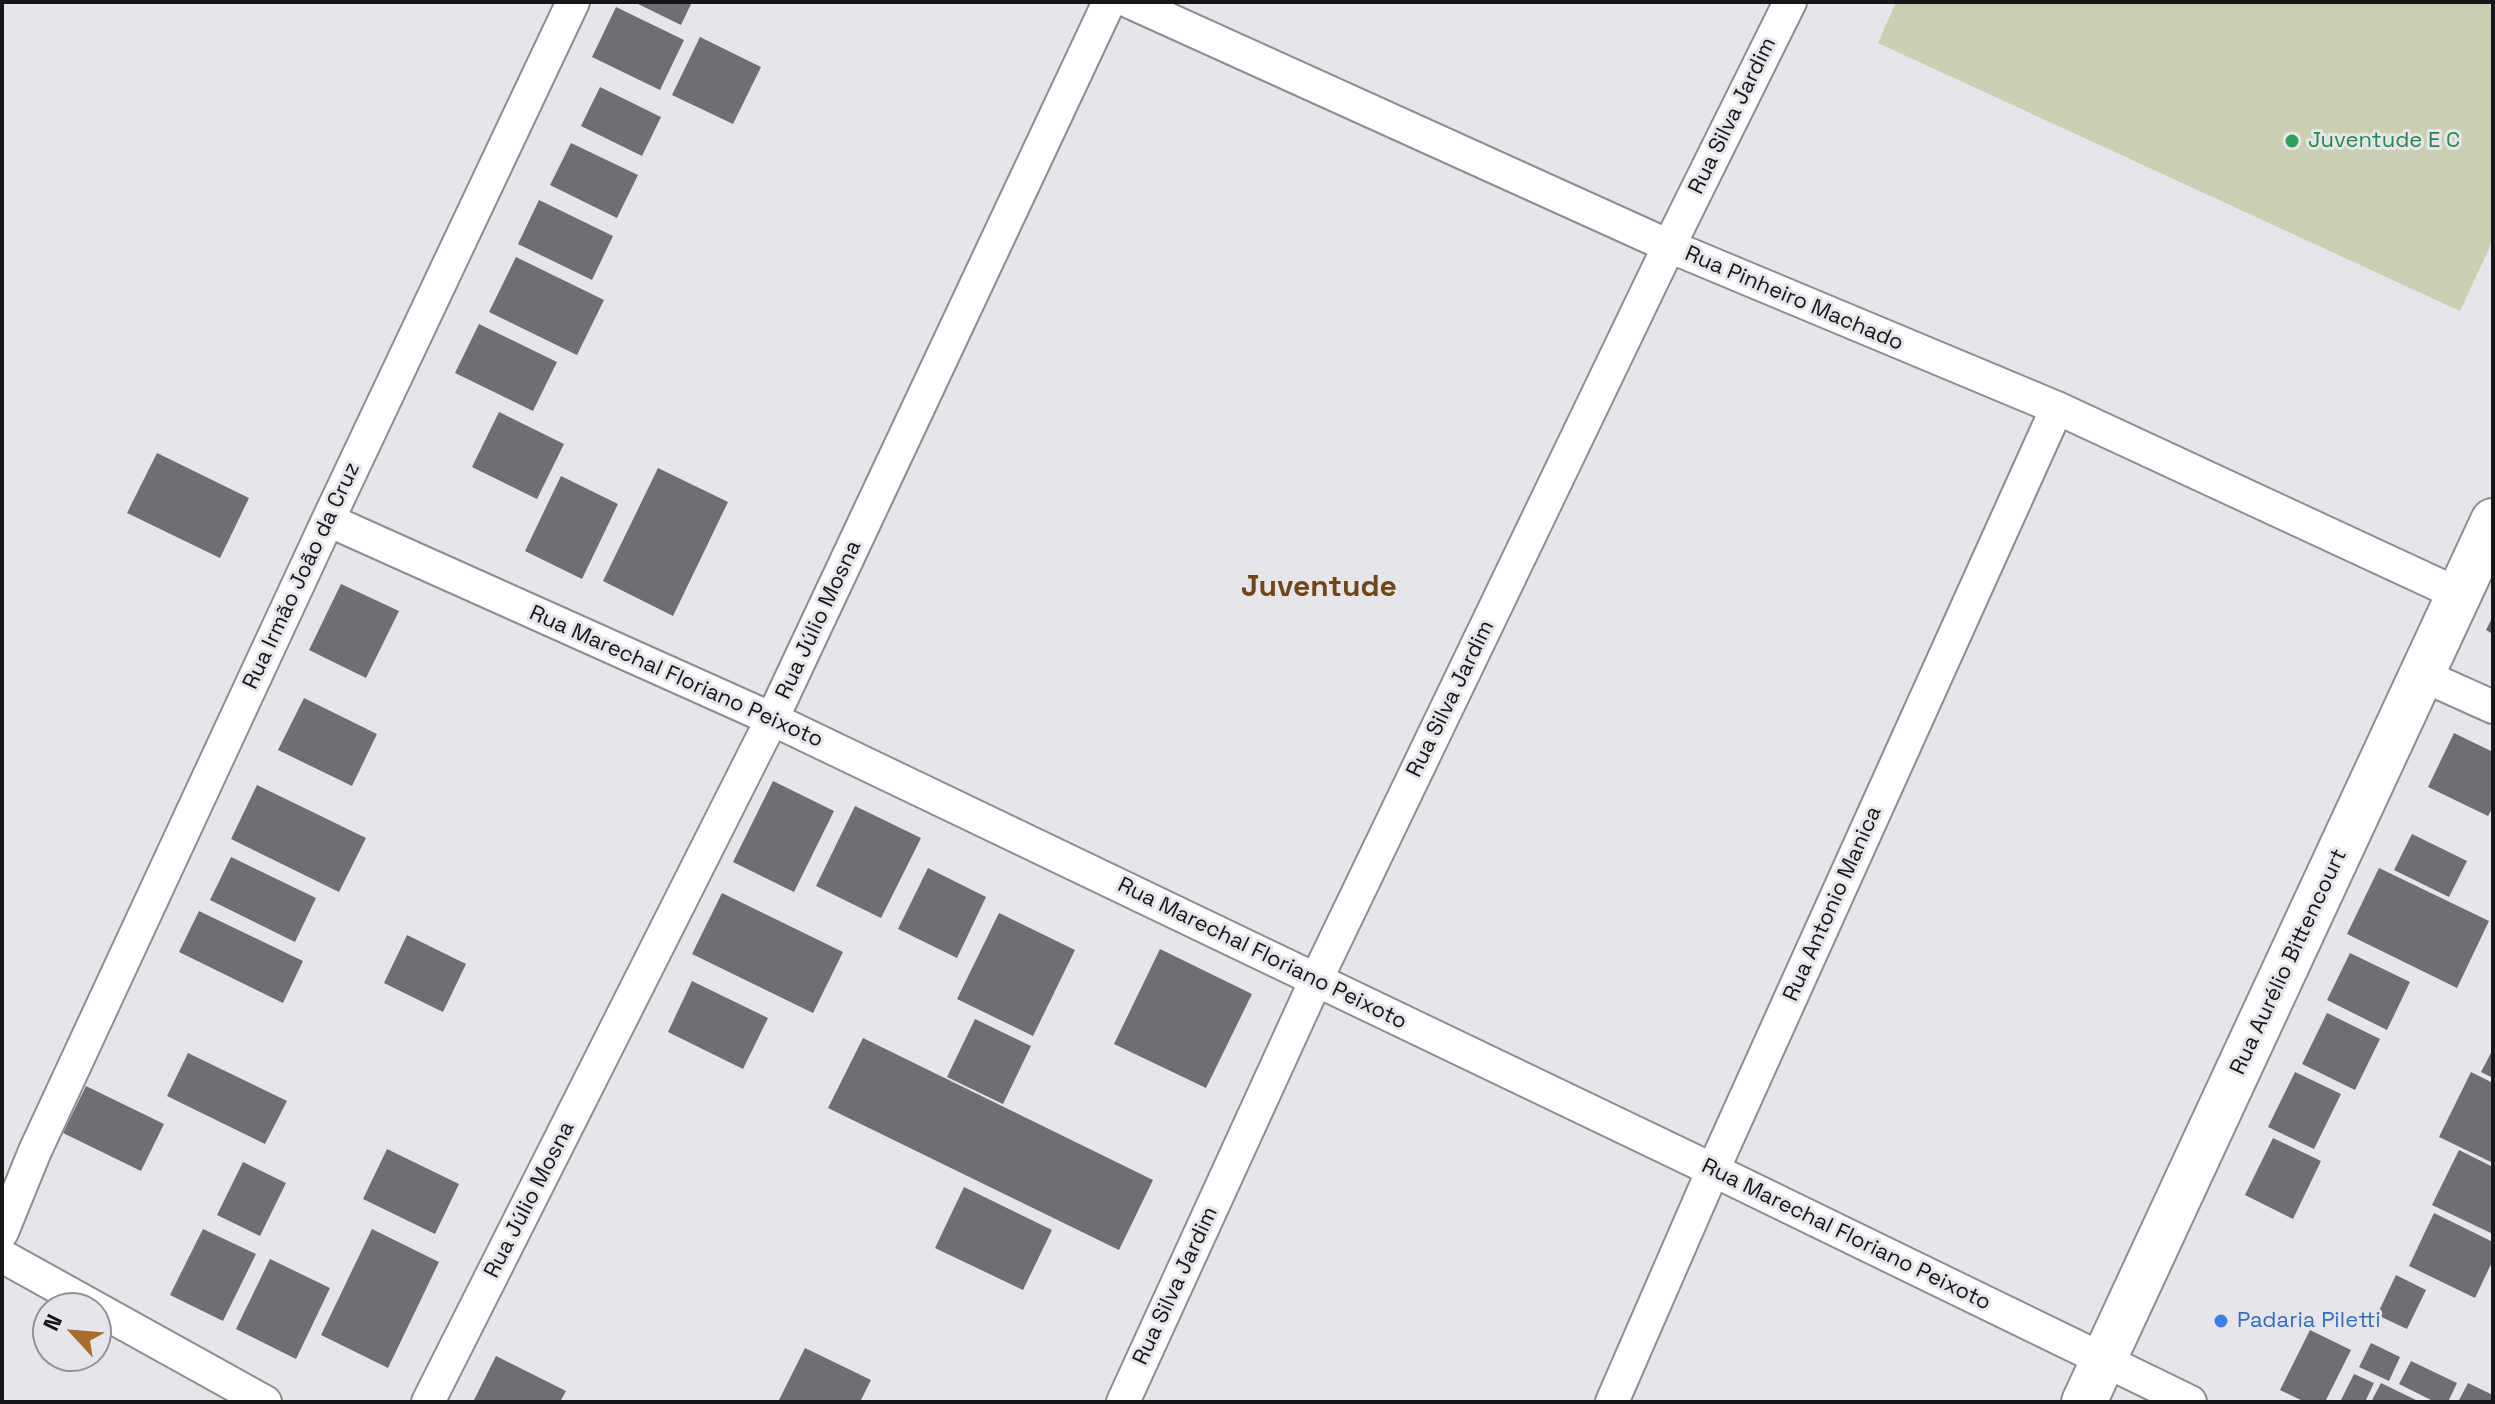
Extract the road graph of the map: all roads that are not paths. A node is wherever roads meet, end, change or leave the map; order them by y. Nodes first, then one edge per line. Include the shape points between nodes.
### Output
1 (573, 2) edge
2 (1109, 2) edge
3 (1130, 2) edge
4 (1790, 2) edge
5 (1669, 246) junction
6 (2057, 408) junction
7 (328, 520) junction
8 (2493, 521) edge
9 (2458, 594) junction
10 (2422, 675) junction
11 (2493, 707) edge
12 (772, 719) junction
13 (1316, 980) junction
14 (1713, 1170) junction
15 (2, 1232) edge
16 (2, 1256) edge
17 (2103, 1361) junction
18 (265, 1402) edge
19 (428, 1402) edge
20 (1123, 1402) edge
21 (1612, 1402) edge
22 (2084, 1402) edge
23 (2190, 1402) edge

1 - 7 street, Rua Irmão João da Cruz
2 - 12 street, Rua Júlio Mosna
3 - 5 street, Rua Pinheiro Machado
4 - 5 street, Rua Silva Jardim
5 - 6 street, Rua Pinheiro Machado
5 - 13 street, Rua Silva Jardim
6 - 9 street, Rua Pinheiro Machado
6 - 14 street, Rua Antonio Manica
7 - 12 street, Rua Marechal Floriano Peixoto
7 - 15 street, Rua Irmão João da Cruz
8 - 9 street, Rua Aurélio Bittencourt
9 - 10 street, Rua Aurélio Bittencourt
10 - 11 street
10 - 17 street, Rua Aurélio Bittencourt
12 - 13 street, Rua Marechal Floriano Peixoto
12 - 19 street, Rua Júlio Mosna
13 - 14 street, Rua Marechal Floriano Peixoto
13 - 20 street, Rua Silva Jardim
14 - 17 street, Rua Marechal Floriano Peixoto
14 - 21 street, Rua Antonio Manica
16 - 18 street
17 - 22 street, Rua Aurélio Bittencourt
17 - 23 street, Rua Marechal Floriano Peixoto

